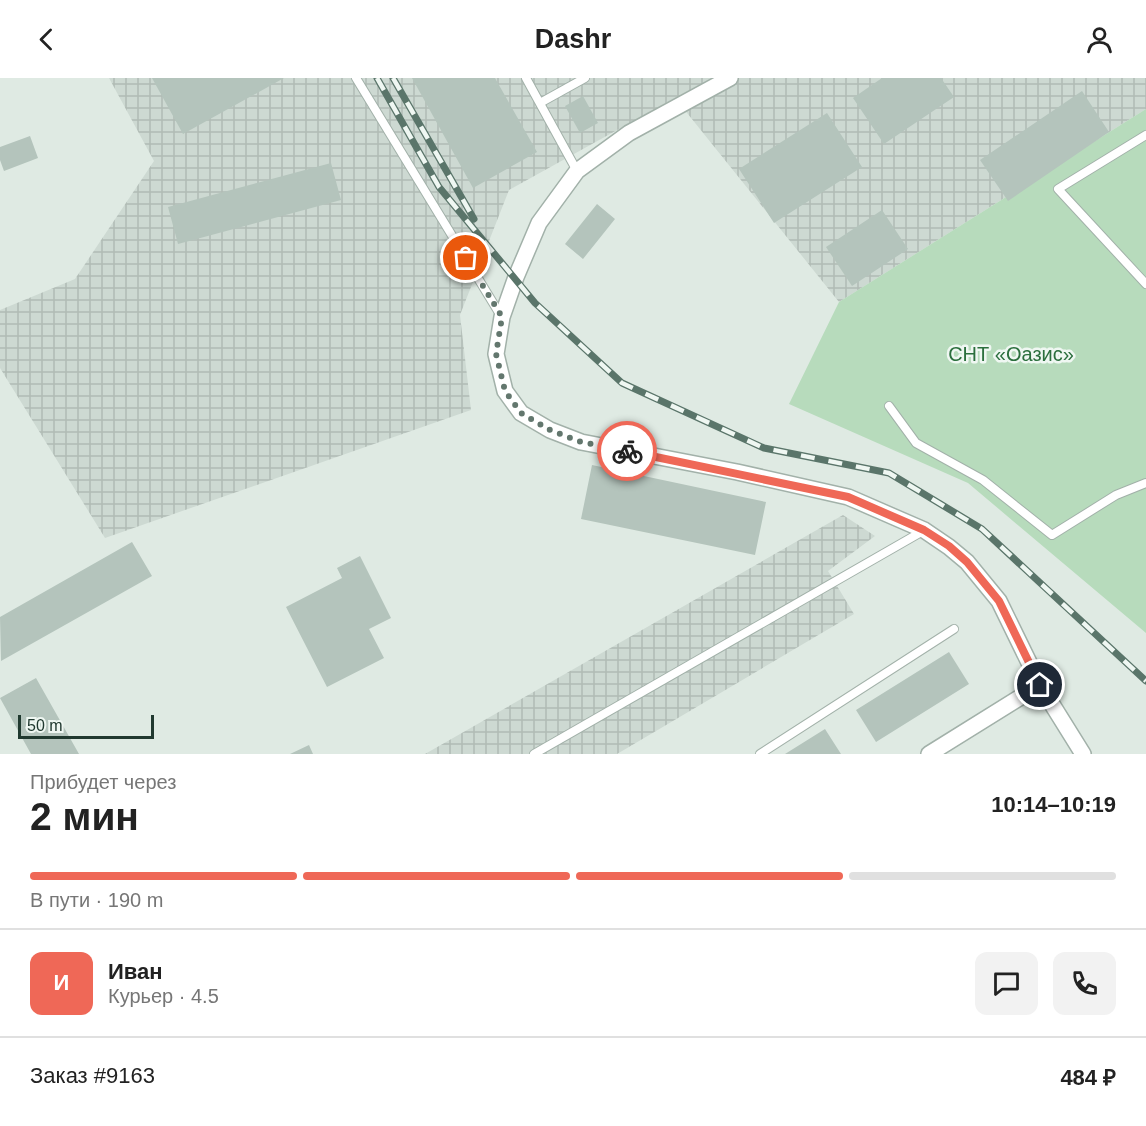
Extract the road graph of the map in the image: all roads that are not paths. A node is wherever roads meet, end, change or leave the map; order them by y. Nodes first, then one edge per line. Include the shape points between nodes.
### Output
1 (356, 78) edge
2 (526, 78) edge
3 (585, 78) edge
4 (730, 78) edge
5 (540, 104) junction
6 (1146, 135) edge
7 (577, 171) junction
8 (1146, 284) edge
9 (502, 317) junction
10 (889, 406) dead end
11 (1146, 483) edge
12 (924, 530) junction
13 (954, 629) dead end
14 (1040, 685) junction
15 (534, 754) edge
16 (760, 754) edge
17 (929, 754) edge
18 (1083, 754) edge

1 - 9 lane
2 - 5 lane
3 - 5 lane
4 - 7 street via 629,133
5 - 7 lane
6 - 8 lane via 1058,189
7 - 9 street via 539,223
9 - 12 street via 496,354 505,391 521,413 550,430 581,442 848,497
10 - 11 lane via 916,443 983,480 1052,535 1116,495
12 - 14 street via 967,562 999,601
12 - 15 lane
13 - 16 lane
14 - 17 street
14 - 18 street

